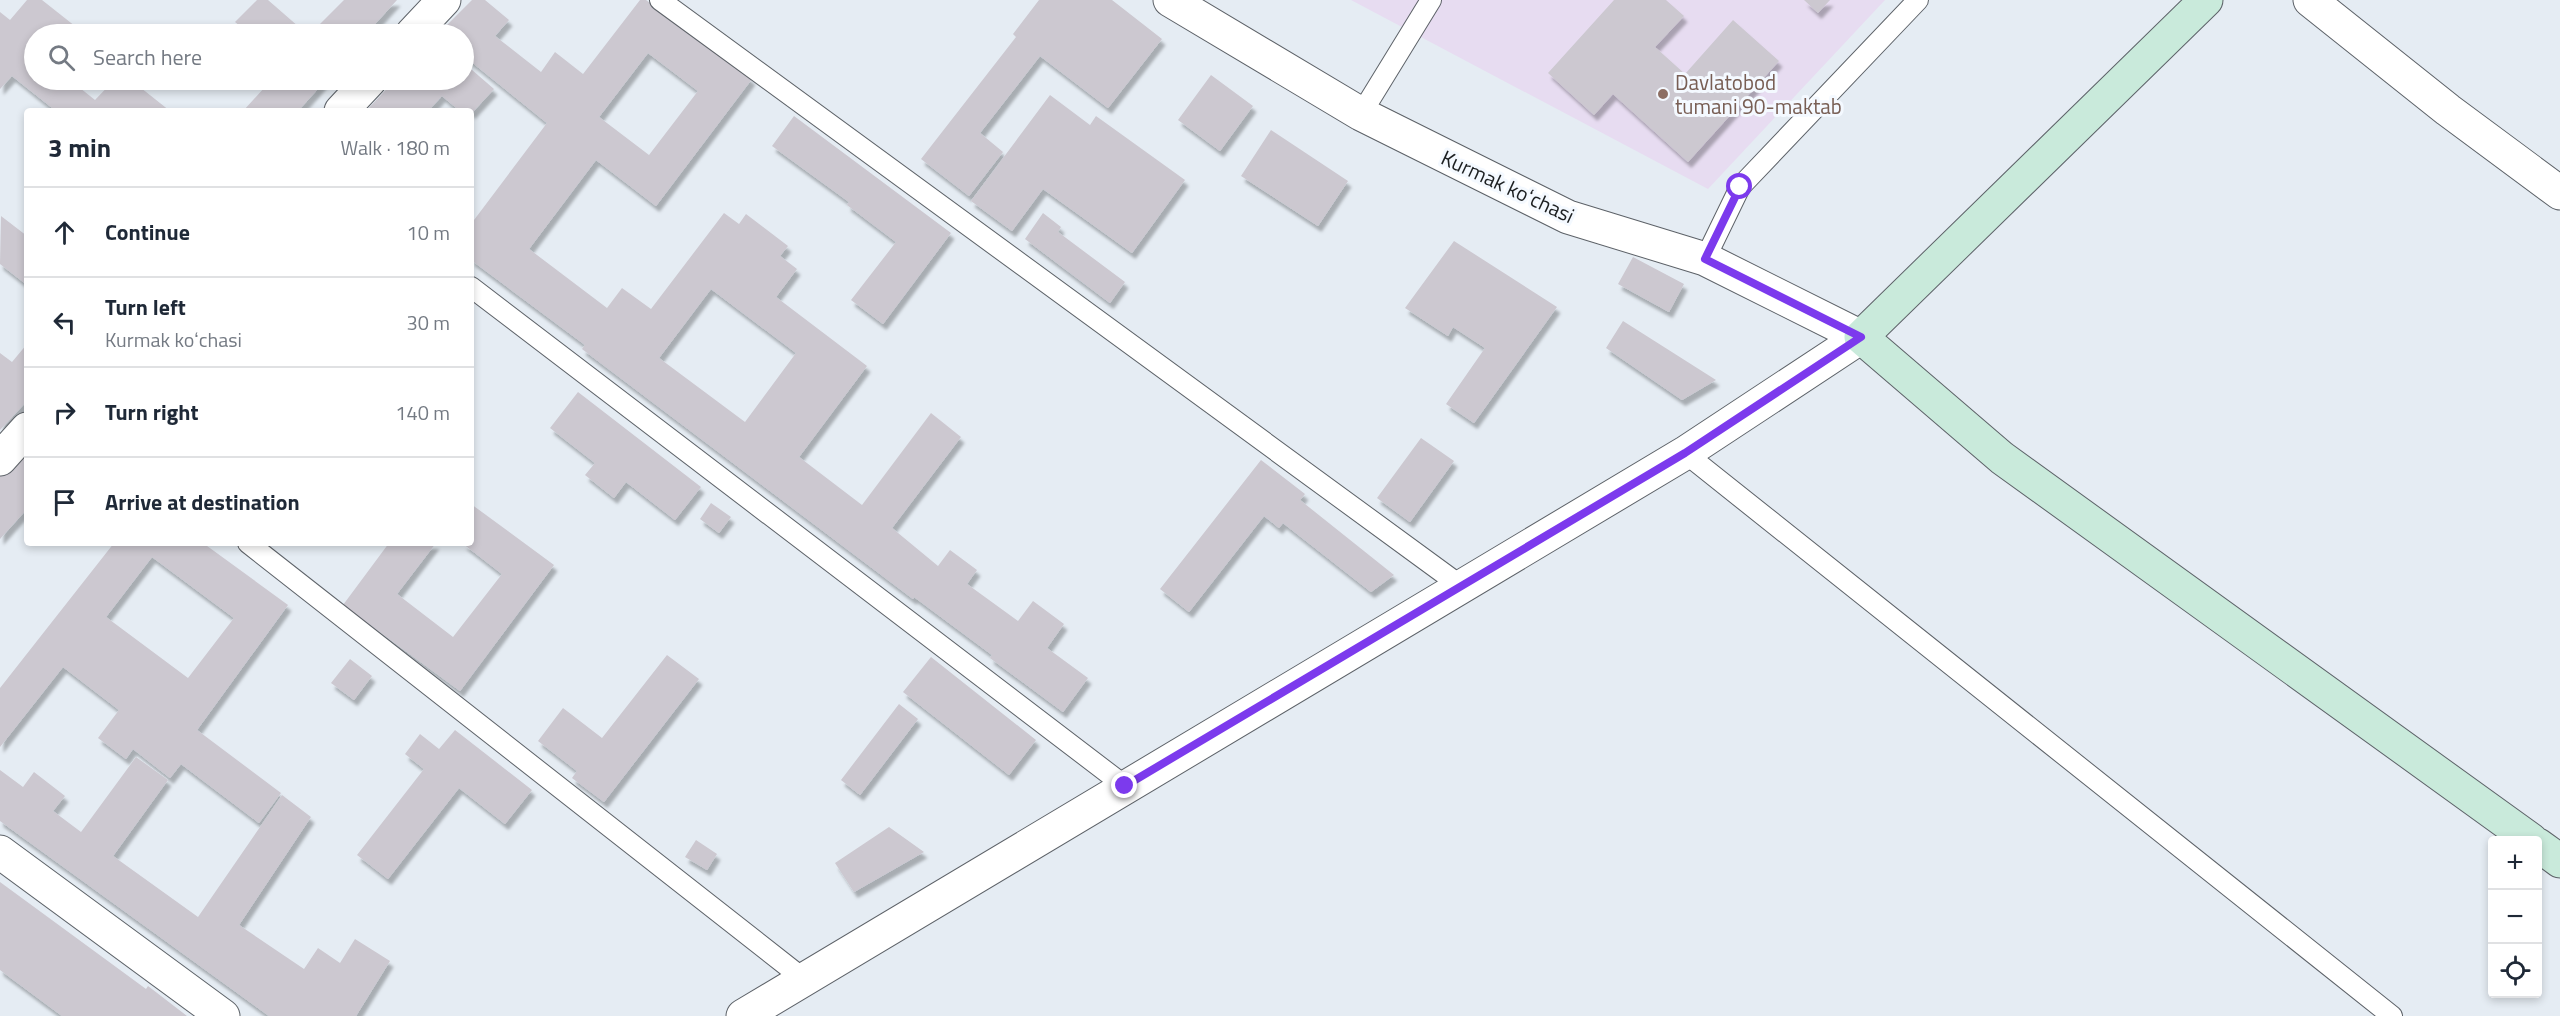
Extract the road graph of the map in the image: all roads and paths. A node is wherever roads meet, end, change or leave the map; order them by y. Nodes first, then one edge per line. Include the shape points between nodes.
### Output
1 (444, 0) edge
2 (660, 0) edge
3 (1170, 0) edge
4 (1431, 0) edge
5 (1918, 0) edge
6 (2206, 0) edge
7 (2310, 0) edge
8 (421, 24) edge
9 (361, 90) edge
10 (344, 108) edge
11 (1361, 114) junction
12 (2560, 193) edge
13 (1705, 259) junction
14 (474, 289) edge
15 (1861, 337) junction
16 (24, 432) edge
17 (1685, 453) junction
18 (0, 459) edge
19 (252, 546) edge
20 (1461, 586) junction
21 (1125, 786) junction
22 (2525, 836) edge
23 (2542, 848) edge
24 (0, 852) edge
25 (2560, 861) edge
26 (805, 980) junction
27 (223, 1016) edge
28 (743, 1016) edge
29 (2392, 1016) edge

1 - 8 street
2 - 20 lane
3 - 11 street, Kurmak koʻchasi
4 - 11 lane
5 - 13 lane via 1740,187
6 - 15 main road
7 - 12 street
9 - 10 street
11 - 13 street, Kurmak koʻchasi via 1568,217
13 - 15 street, Kurmak koʻchasi
14 - 21 lane
15 - 17 street
15 - 22 main road via 2002,458
16 - 18 street
17 - 20 street
17 - 29 lane
19 - 26 lane
20 - 21 street
21 - 26 street
23 - 25 main road
24 - 27 street
26 - 28 street

